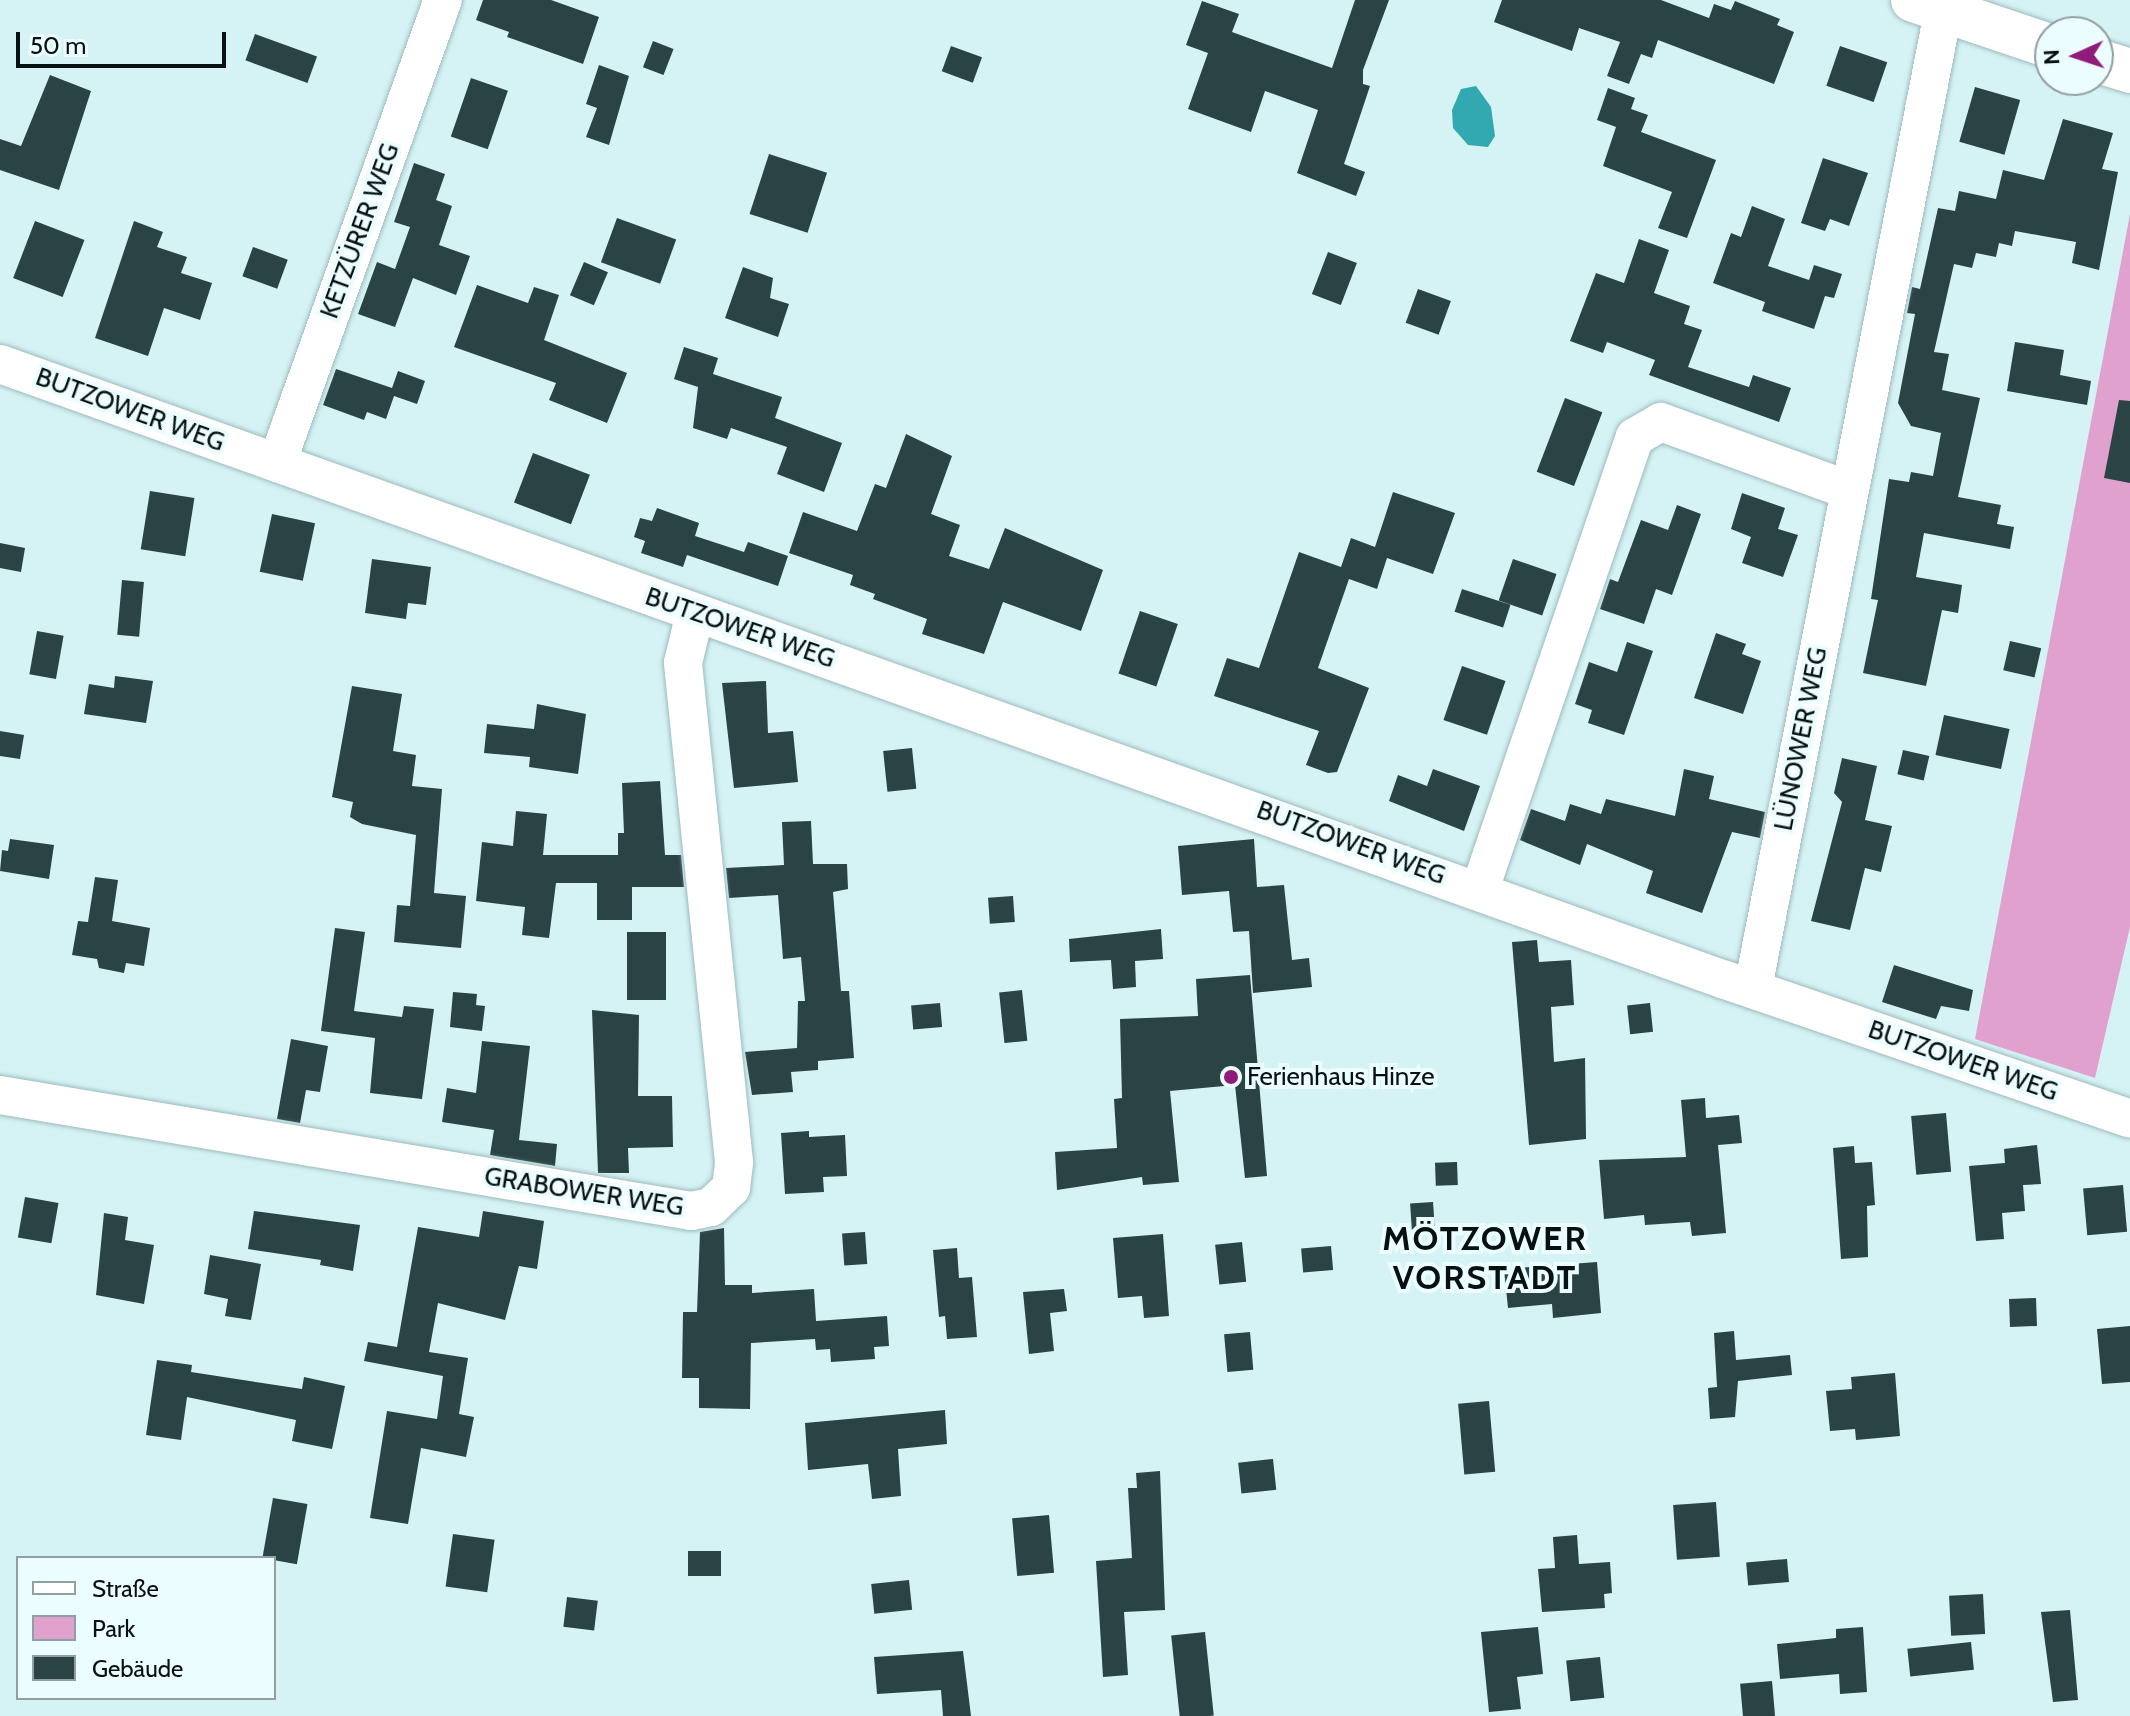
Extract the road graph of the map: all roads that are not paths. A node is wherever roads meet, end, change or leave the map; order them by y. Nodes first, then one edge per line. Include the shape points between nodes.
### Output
1 (443, 0) edge
2 (1928, 6) edge
3 (2034, 41) edge
4 (0, 364) edge
5 (277, 463) junction
6 (1849, 490) junction
7 (695, 613) junction
8 (1480, 889) junction
9 (1753, 988) junction
10 (0, 1095) edge
11 (2130, 1119) edge

1 - 5 street, KETZÜRER WEG
2 - 3 main road
2 - 6 street, LÜNOWER WEG
4 - 5 street, BUTZOWER WEG
5 - 7 street, BUTZOWER WEG
6 - 8 street, BUTZOWER WEG via 1661,422 1635,437
6 - 9 street, LÜNOWER WEG
7 - 8 street, BUTZOWER WEG
7 - 10 street, GRABOWER WEG via 683,663 734,1162 731,1188 711,1207 691,1211
8 - 9 street, BUTZOWER WEG
9 - 11 street, BUTZOWER WEG

